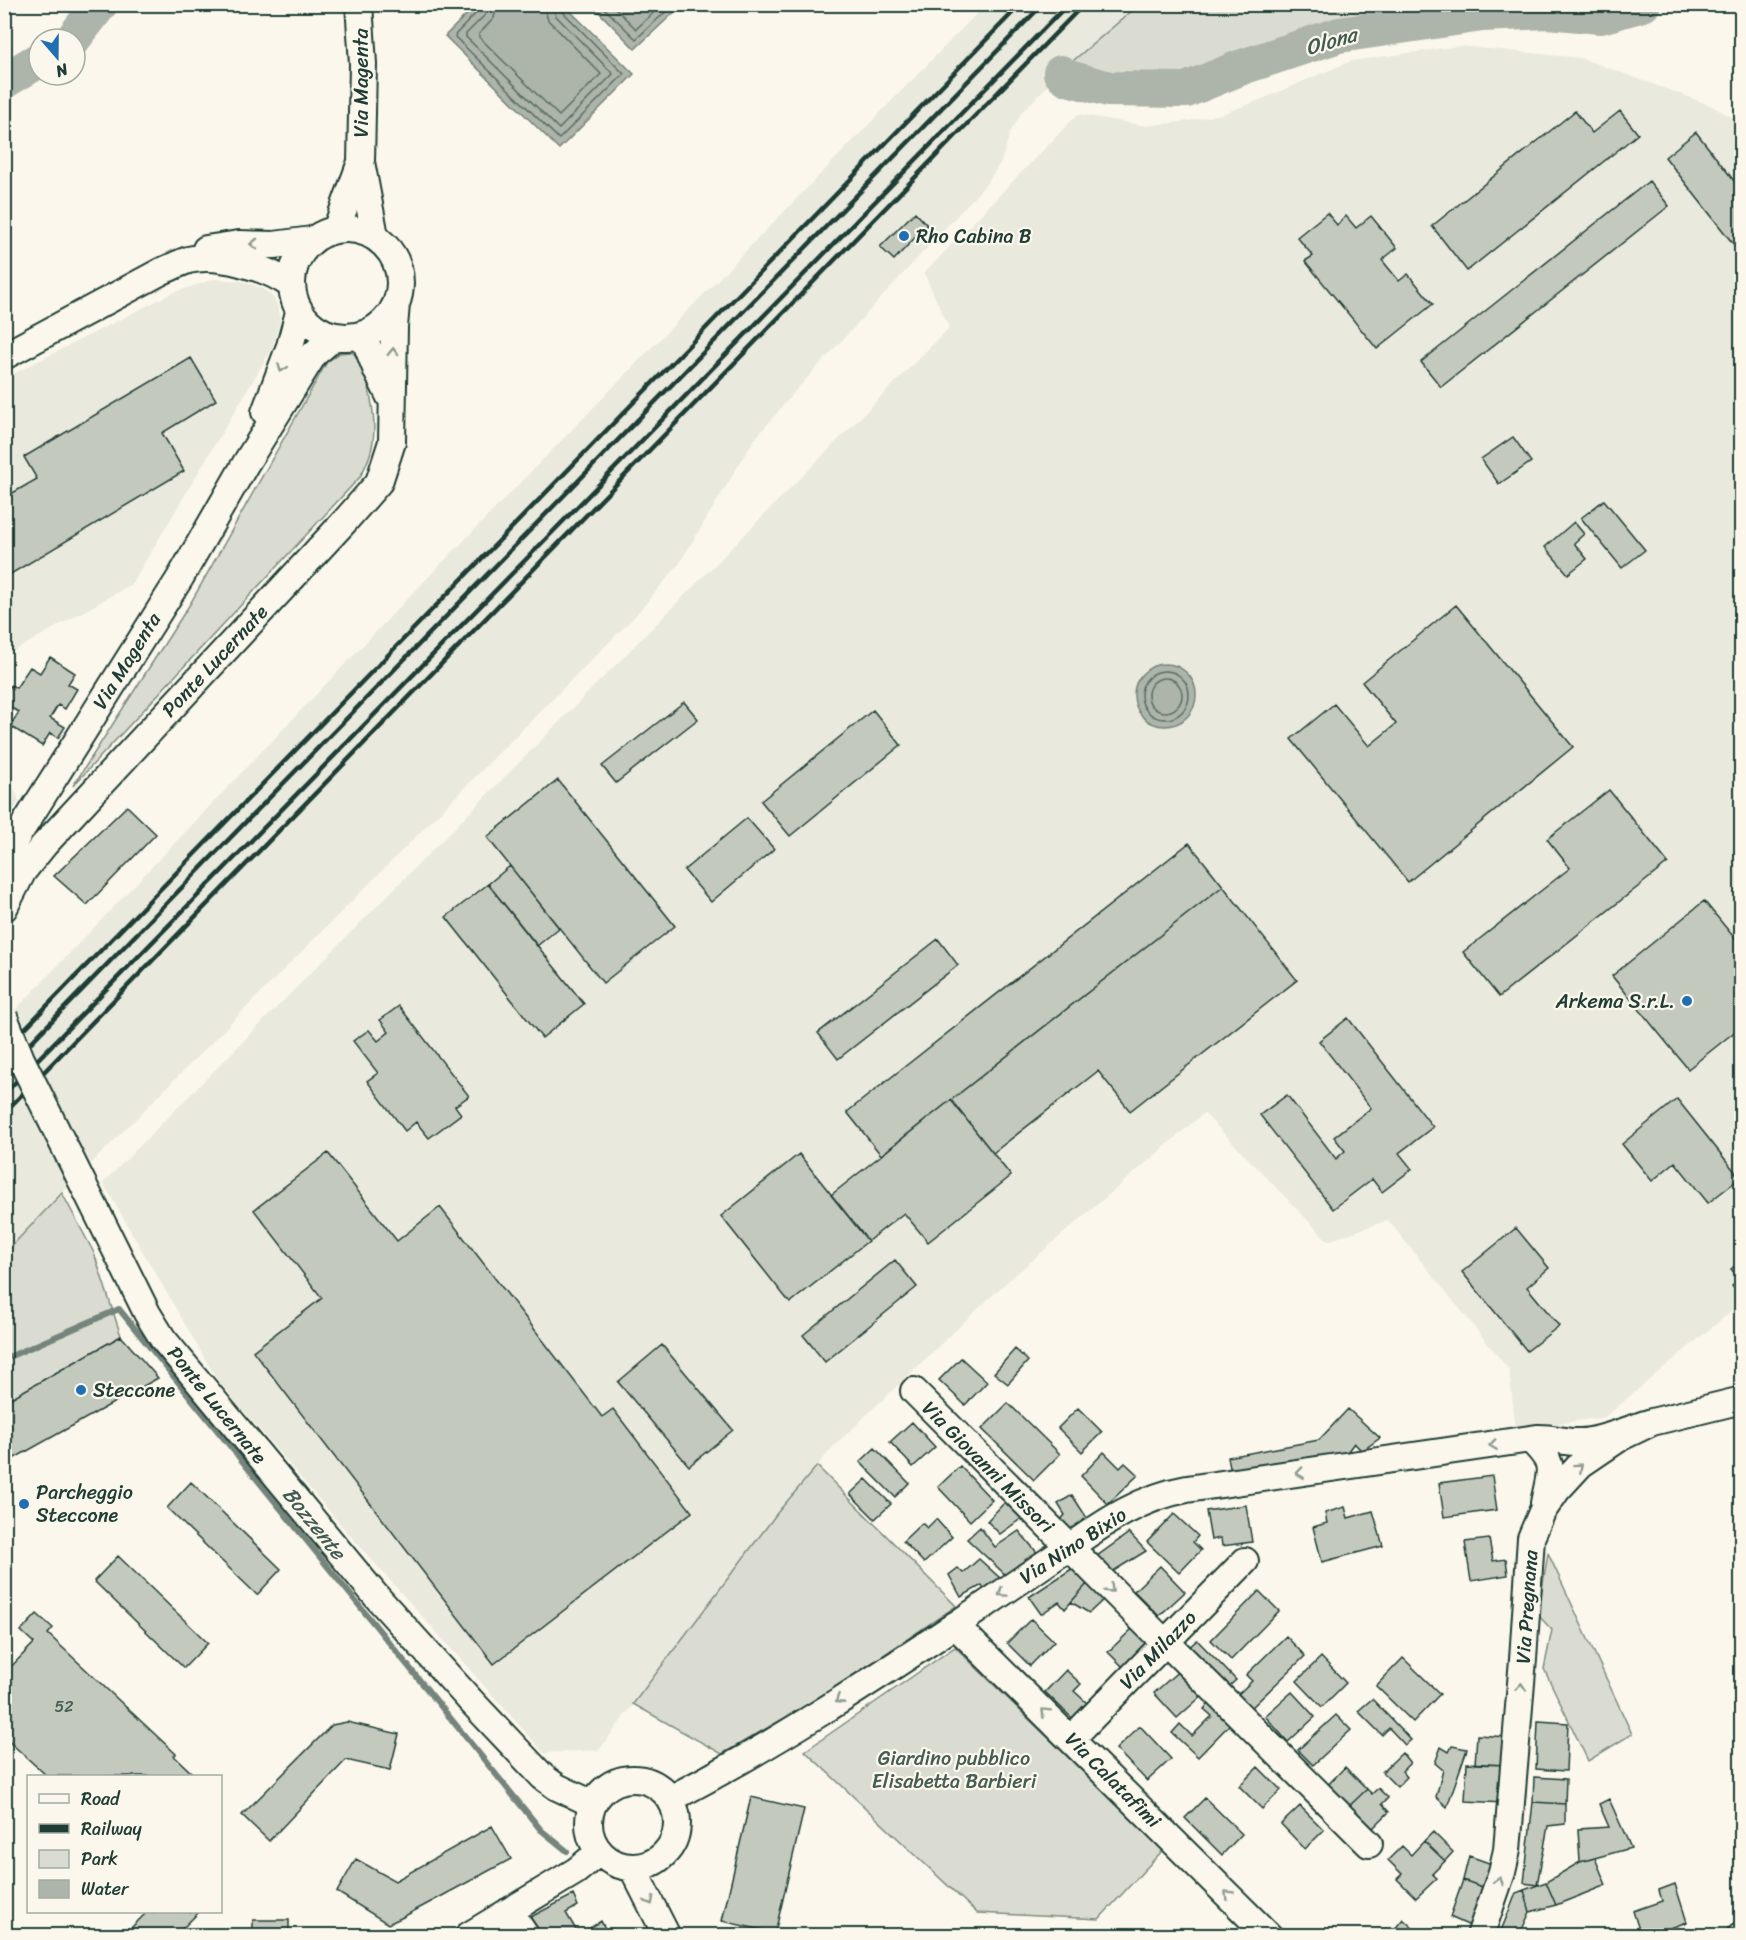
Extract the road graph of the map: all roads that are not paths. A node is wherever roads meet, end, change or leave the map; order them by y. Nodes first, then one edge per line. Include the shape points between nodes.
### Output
1 (359, 4) edge
2 (361, 162) junction
3 (336, 230) junction
4 (375, 237) junction
5 (312, 240) junction
6 (162, 272) junction
7 (291, 285) junction
8 (396, 304) junction
9 (299, 312) junction
10 (363, 335) junction
11 (334, 337) junction
12 (4, 356) edge
13 (392, 400) junction
14 (246, 463) junction
15 (4, 857) edge
16 (4, 908) edge
17 (4, 1017) edge
18 (914, 1391) dead end
19 (1742, 1401) edge
20 (1652, 1422) junction
21 (1530, 1439) junction
22 (1542, 1512) junction
23 (1068, 1548) junction
24 (1245, 1562) dead end
25 (955, 1625) junction
26 (1166, 1642) junction
27 (1072, 1738) junction
28 (670, 1798) junction
29 (593, 1804) junction
30 (1369, 1844) dead end
31 (599, 1852) junction
32 (633, 1867) junction
33 (509, 1911) junction
34 (468, 1935) edge
35 (526, 1935) edge
36 (668, 1935) edge
37 (1269, 1935) edge
38 (1479, 1935) edge

1 - 2 street, Via Magenta via 363,64
2 - 3 street, Via Magenta
2 - 4 street, Via Magenta
3 - 4 street via 359,230
3 - 5 street
4 - 8 street via 391,252 398,267 400,287
5 -> 6 street via 215,247 183,255
5 - 7 street via 298,257
6 - 7 street via 187,261 207,258 232,261 280,277
6 - 12 street
7 - 9 street
8 - 10 street via 380,326
13 -> 8 street, Ponte Lucernate
9 - 11 street via 317,330
9 -> 14 street, Via Magenta
10 - 11 street
10 - 13 street, Ponte Lucernate
11 - 14 street, Via Magenta via 314,354
13 - 16 street, Ponte Lucernate via 392,442 379,482 44,845 23,871
14 - 15 street, Via Magenta via 180,578
17 - 29 street, Ponte Lucernate, bridge via 21,1059 163,1340 376,1596 470,1700 543,1777
18 - 23 street, Via Giovanni Missori
19 - 20 street, Via Pregnana
20 - 21 street, Via Nino Bixio via 1588,1442
22 -> 20 street, Via Pregnana via 1581,1464
21 - 22 street via 1546,1457 1551,1470
21 -> 23 street, Via Nino Bixio via 1167,1492 1133,1506
38 -> 22 street, Via Pregnana via 1508,1850 1531,1538
23 -> 25 street, Via Nino Bixio
23 -> 26 street, Via Giovanni Missori
24 - 26 street, Via Milazzo
27 -> 25 street, Via Calatafimi
25 -> 28 street, Via Nino Bixio via 729,1767
26 - 27 street, Via Milazzo
26 - 30 street, Via Giovanni Missori
37 -> 27 street, Via Calatafimi
28 - 29 street via 650,1782 623,1780 611,1785
28 - 32 street via 677,1821 672,1844 655,1861
29 - 31 street via 589,1828
31 - 32 street via 620,1866
31 - 33 street
32 -> 36 street
33 - 34 street
33 - 35 street

